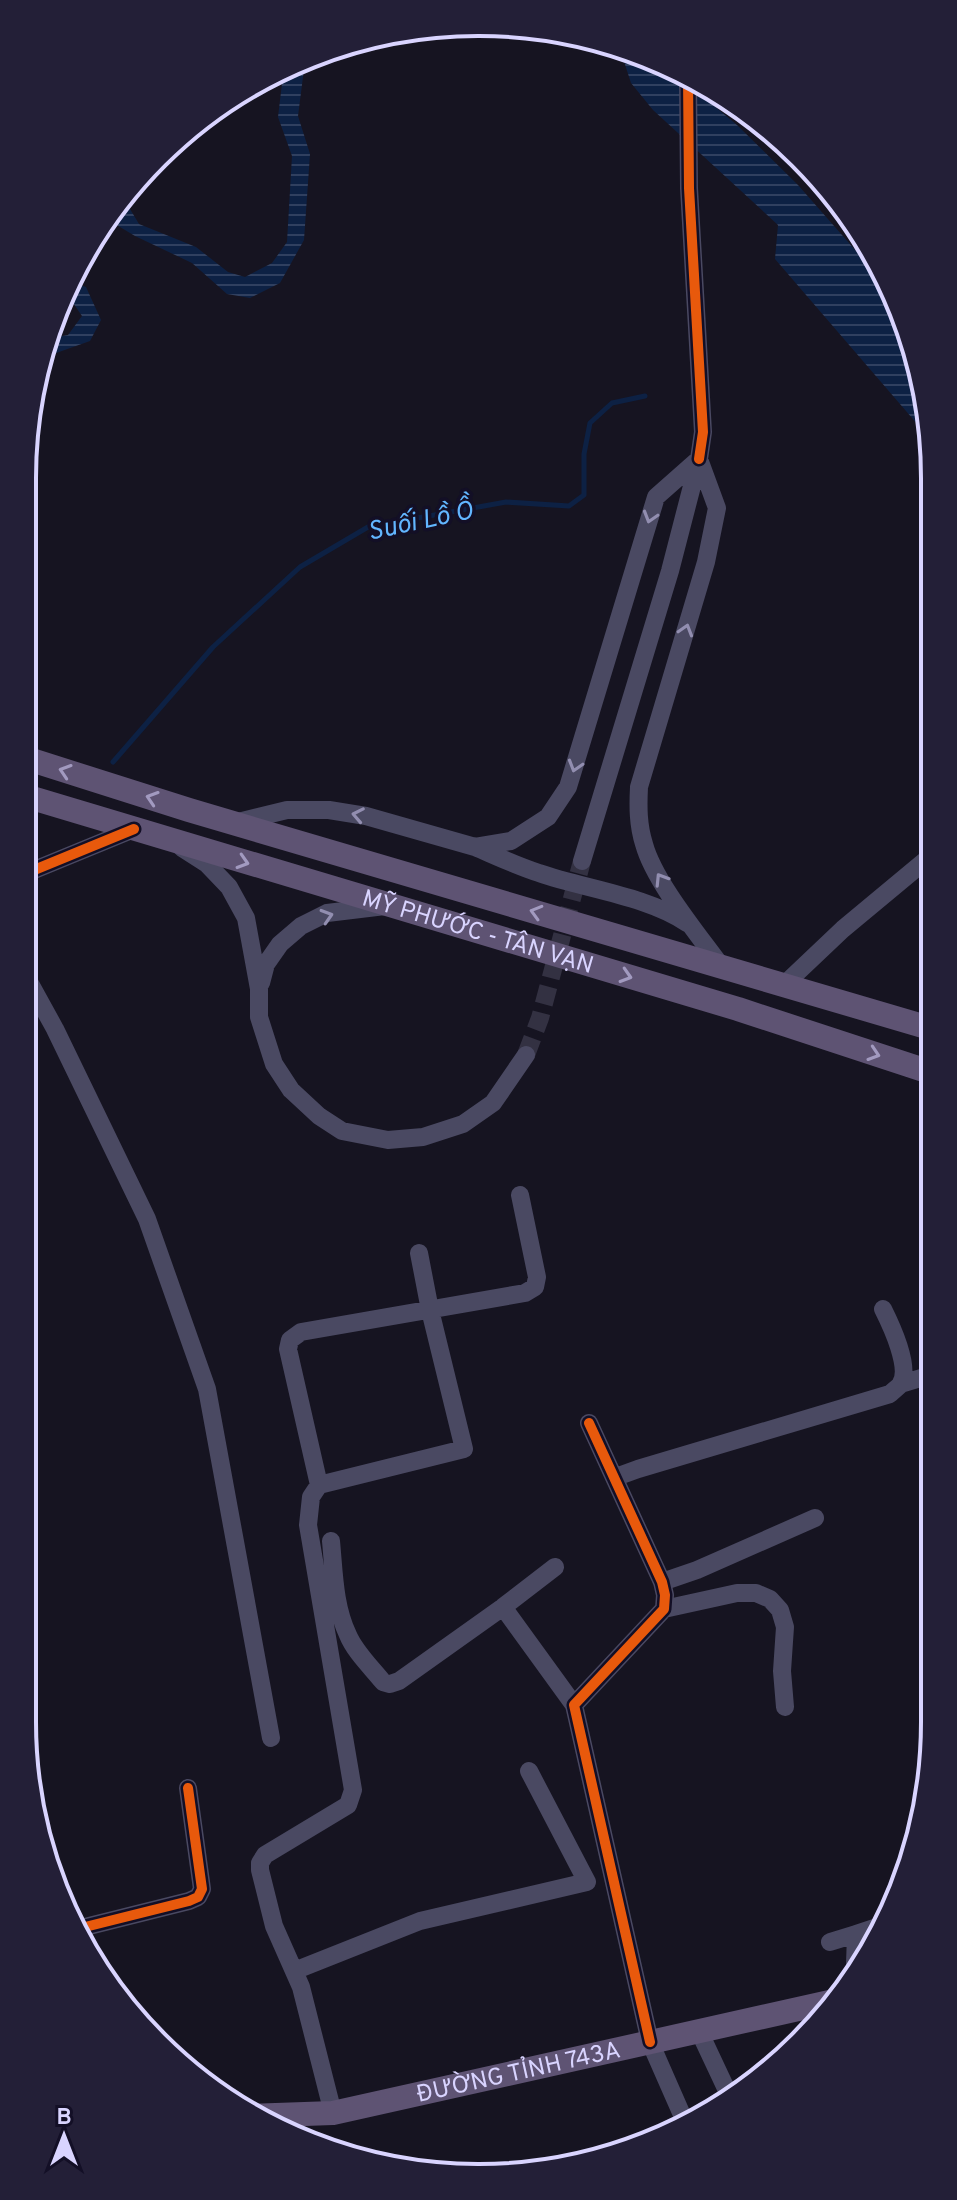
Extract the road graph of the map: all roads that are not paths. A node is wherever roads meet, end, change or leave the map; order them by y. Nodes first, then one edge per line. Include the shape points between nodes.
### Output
1 (688, 89) edge
2 (699, 459) junction
3 (36, 762) edge
4 (36, 799) edge
5 (234, 823) junction
6 (134, 829) junction
7 (170, 841) junction
8 (475, 847) junction
9 (582, 861) tunnel mouth
10 (921, 864) edge
11 (36, 869) edge
12 (389, 905) junction
13 (693, 927) junction
14 (721, 966) junction
15 (785, 984) junction
16 (259, 989) junction
17 (36, 1013) edge
18 (921, 1025) edge
19 (526, 1055) tunnel mouth
20 (921, 1069) edge
21 (520, 1195) dead end
22 (419, 1253) dead end
23 (883, 1309) dead end
24 (430, 1310) junction
25 (921, 1378) edge
26 (901, 1384) junction
27 (589, 1423) dead end
28 (616, 1477) junction
29 (319, 1485) junction
30 (815, 1518) dead end
31 (331, 1541) dead end
32 (555, 1567) dead end
33 (662, 1582) junction
34 (503, 1607) junction
35 (664, 1609) junction
36 (574, 1705) junction
37 (785, 1707) dead end
38 (271, 1738) dead end
39 (529, 1771) dead end
40 (188, 1788) dead end
41 (87, 1927) edge
42 (869, 1930) edge
43 (856, 1934) junction
44 (830, 1942) dead end
45 (855, 1953) edge
46 (294, 1971) junction
47 (814, 2009) edge
48 (699, 2031) junction
49 (650, 2042) junction
50 (726, 2088) edge
51 (333, 2113) junction
52 (682, 2114) edge
53 (277, 2115) edge

1 - 2 street via 703,432
2 -> 8 street via 656,497 568,787 548,817 511,841
2 - 9 street
13 -> 2 street via 649,859 638,805 717,508
5 -> 3 main road, MỸ PHƯỚC - TÂN VẠN
4 - 6 main road, MỸ PHƯỚC - TÂN VẠN
8 -> 5 street via 329,810 287,810
14 -> 5 main road, MỸ PHƯỚC - TÂN VẠN
6 - 7 main road, MỸ PHƯỚC - TÂN VẠN
6 - 11 street
7 -> 12 main road, MỸ PHƯỚC - TÂN VẠN
7 - 16 street via 207,864 229,887 246,918
8 - 13 street via 539,873 654,906
10 - 15 street
16 -> 12 street via 266,964 301,926 327,913
12 -> 20 main road, MỸ PHƯỚC - TÂN VẠN
13 - 14 street
14 - 15 main road, MỸ PHƯỚC - TÂN VẠN
15 - 18 main road, MỸ PHƯỚC - TÂN VẠN
16 - 19 street via 259,1017 274,1064 291,1090 342,1131 388,1140 423,1137 463,1124 493,1103
17 - 38 street via 147,1219 207,1389
21 - 24 street via 535,1287
22 - 24 street
23 - 26 street via 903,1359
24 - 29 street via 464,1449
24 - 29 street via 301,1332 290,1340
25 - 26 street
26 - 28 street via 890,1394
27 - 28 street
28 - 33 street
29 - 46 street via 311,1497 308,1525 353,1790 348,1805 260,1863 274,1926
30 - 33 street
31 - 34 street via 344,1627 383,1682 399,1681
32 - 34 street
33 - 35 street
34 - 36 street
35 - 36 street
35 - 37 street via 737,1593 770,1599 785,1627
36 - 49 street
39 - 46 street via 587,1882 420,1921
40 - 41 street via 202,1889 198,1897
42 - 43 street
43 - 44 street
43 - 45 street
46 - 51 street
47 - 48 main road, ĐƯỜNG TỈNH 743A
48 - 49 main road, ĐƯỜNG TỈNH 743A
48 - 50 street
49 - 51 main road, ĐƯỜNG TỈNH 743A
49 - 52 street
51 - 53 main road, ĐƯỜNG TỈNH 743A

